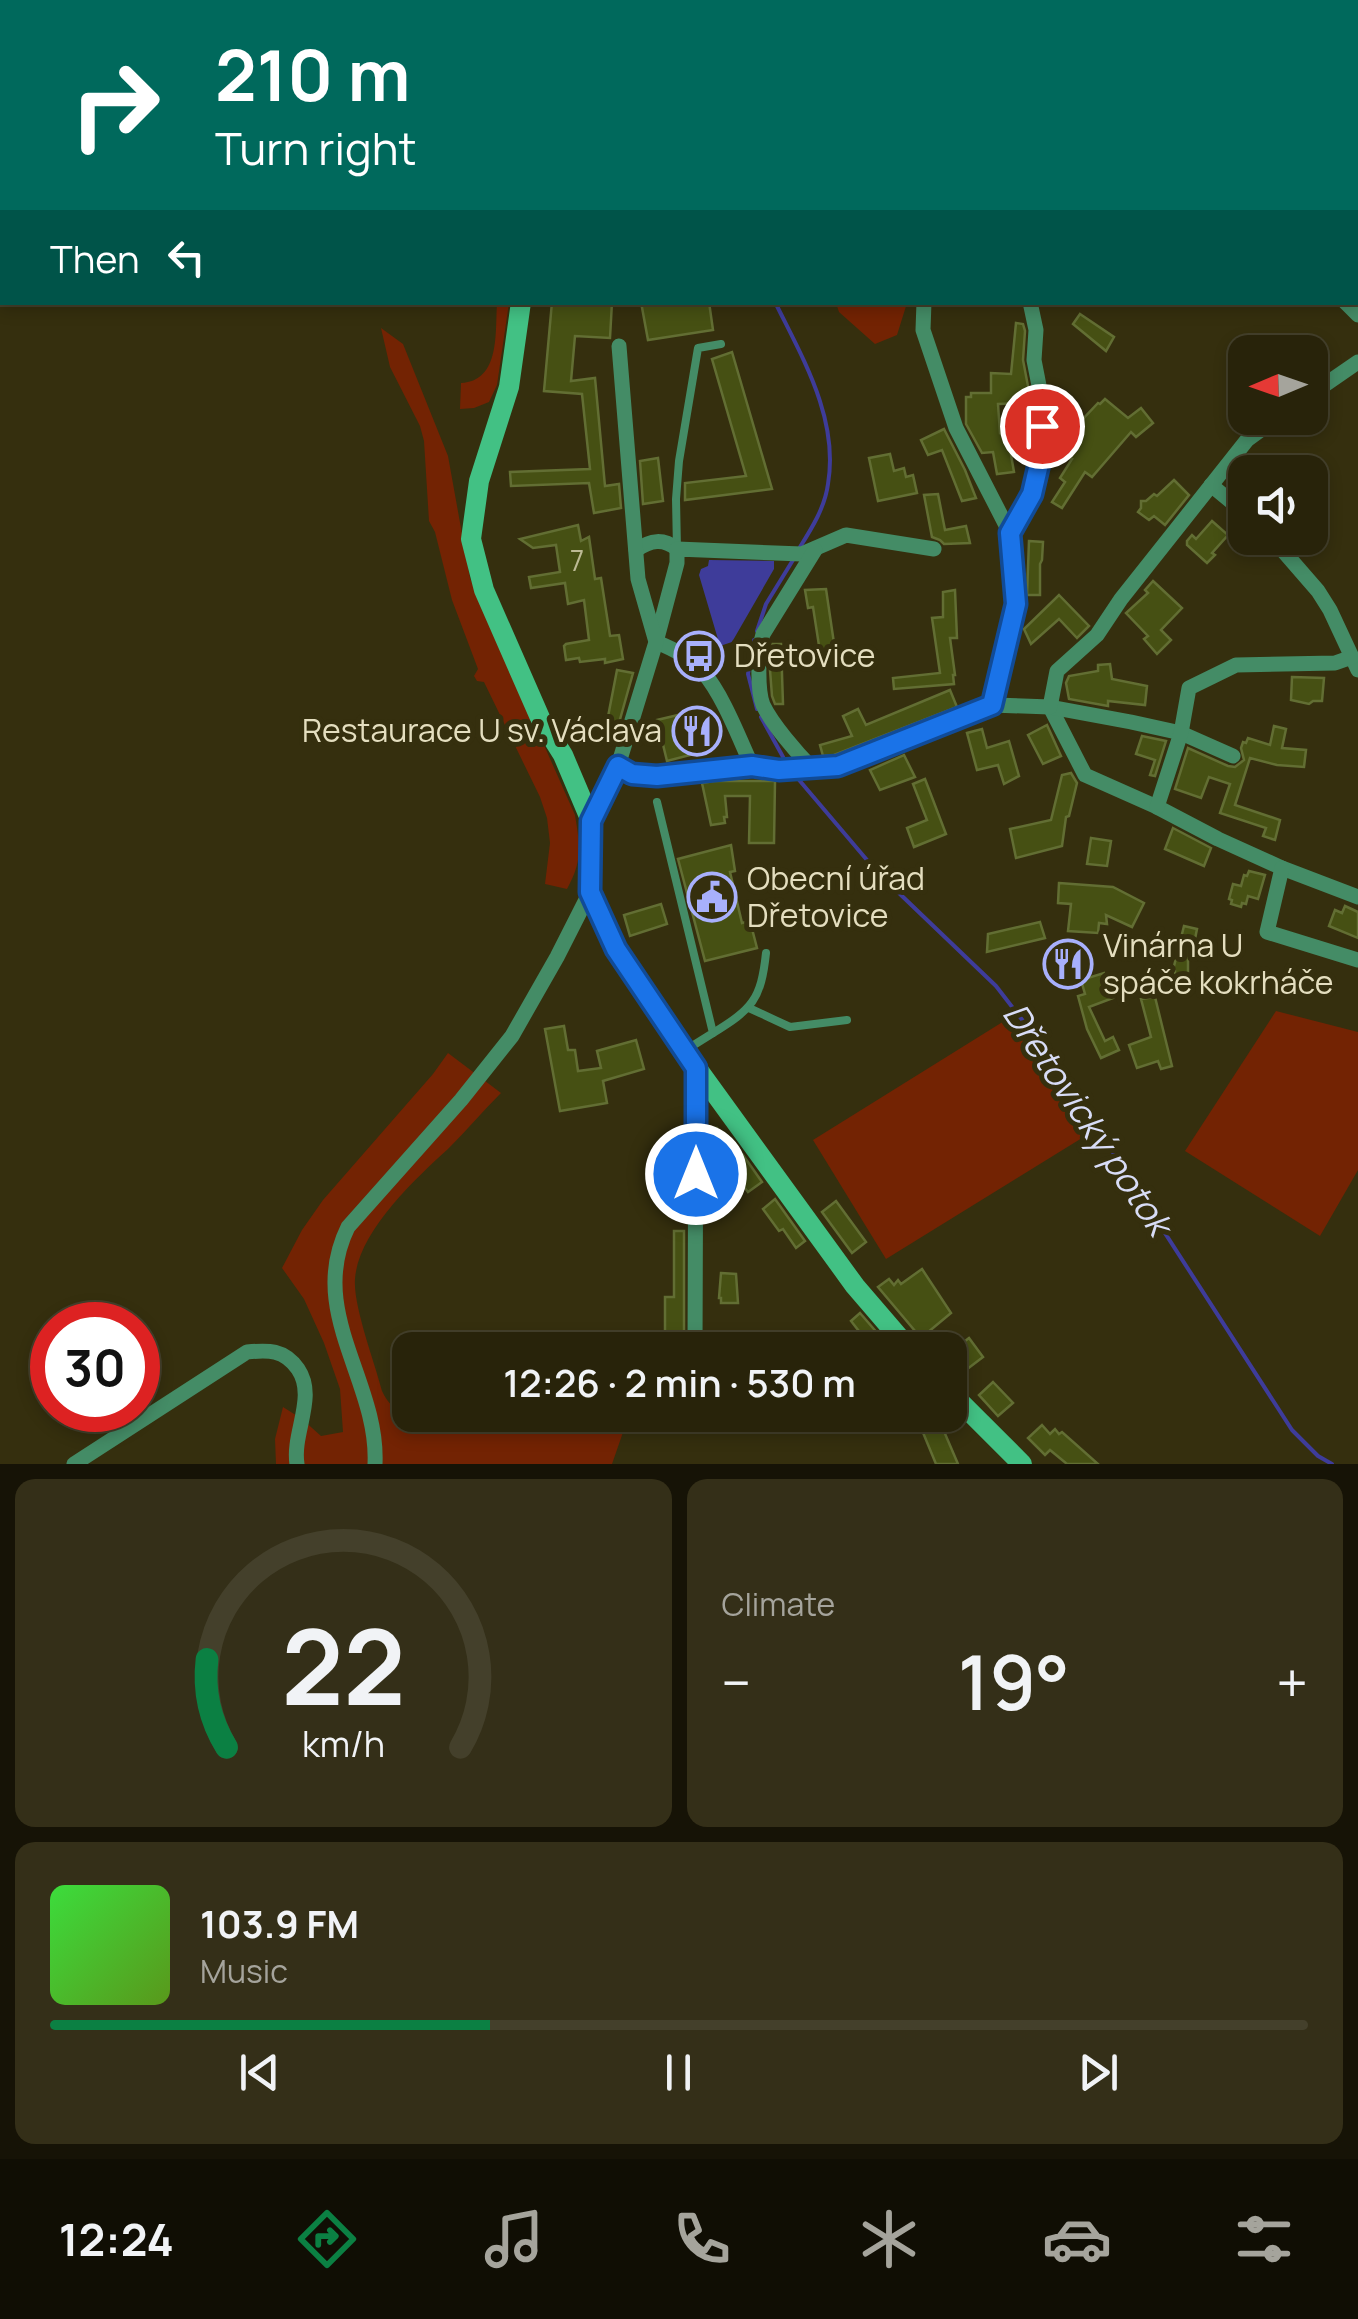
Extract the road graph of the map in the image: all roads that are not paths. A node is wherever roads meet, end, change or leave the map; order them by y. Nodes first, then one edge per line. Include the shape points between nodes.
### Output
1 (521, 305) edge
2 (924, 305) edge
3 (1031, 305) edge
4 (721, 344) dead end
5 (619, 346) dead end
6 (1358, 362) edge
7 (1328, 382) edge
8 (1253, 435) edge
9 (1211, 485) junction
10 (1228, 499) edge
11 (1010, 533) junction
12 (816, 548) junction
13 (678, 549) junction
14 (934, 549) dead end
15 (636, 550) junction
16 (1287, 555) edge
17 (656, 642) junction
18 (1355, 664) edge
19 (992, 705) junction
20 (1050, 708) junction
21 (1181, 734) junction
22 (1234, 756) dead end
23 (618, 766) junction
24 (752, 766) junction
25 (806, 768) junction
26 (657, 802) dead end
27 (1157, 807) junction
28 (591, 821) junction
29 (1282, 868) junction
30 (590, 892) junction
31 (1358, 897) edge
32 (766, 953) dead end
33 (1358, 960) edge
34 (749, 1008) junction
35 (847, 1020) dead end
36 (713, 1033) junction
37 (690, 1059) junction
38 (695, 1332) edge
39 (895, 1332) edge
40 (967, 1411) edge
41 (1012, 1461) edge
42 (74, 1464) edge
43 (297, 1464) edge
44 (375, 1464) edge

1 - 28 main road via 509,387 479,481 471,539 484,590
2 - 11 street via 923,330 956,428
3 - 11 street via 1042,451 1032,494
4 - 13 lane via 698,348 679,461
5 - 15 street
6 - 7 street
8 - 9 street
9 - 10 street
9 - 20 street via 1098,635 1057,671
11 - 19 street via 1016,604
12 - 13 street via 802,554
12 - 14 street via 846,535
12 - 25 street via 759,646 762,703
13 - 15 street via 649,542
13 - 17 street
15 - 17 street
16 - 18 street via 1330,610
17 - 23 street
17 - 24 street via 704,673
18 - 21 street via 1236,665 1190,688
19 - 20 street
19 - 25 street via 838,766
20 - 21 street
20 - 27 street via 1085,774
21 - 22 street
21 - 27 street
23 - 24 street via 657,776
23 - 28 street
24 - 25 street
26 - 36 lane
27 - 29 street
28 - 30 main road
29 - 31 street
29 - 33 street via 1267,932
30 - 37 main road via 616,949
30 - 44 street via 512,1036 340,1244 334,1290 370,1420
32 - 34 lane via 762,983
34 - 35 lane via 790,1027
34 - 36 lane
36 - 37 lane
37 - 38 street
37 - 39 main road
40 - 41 main road
42 - 43 street via 247,1352 266,1350 280,1352 302,1374 306,1394

